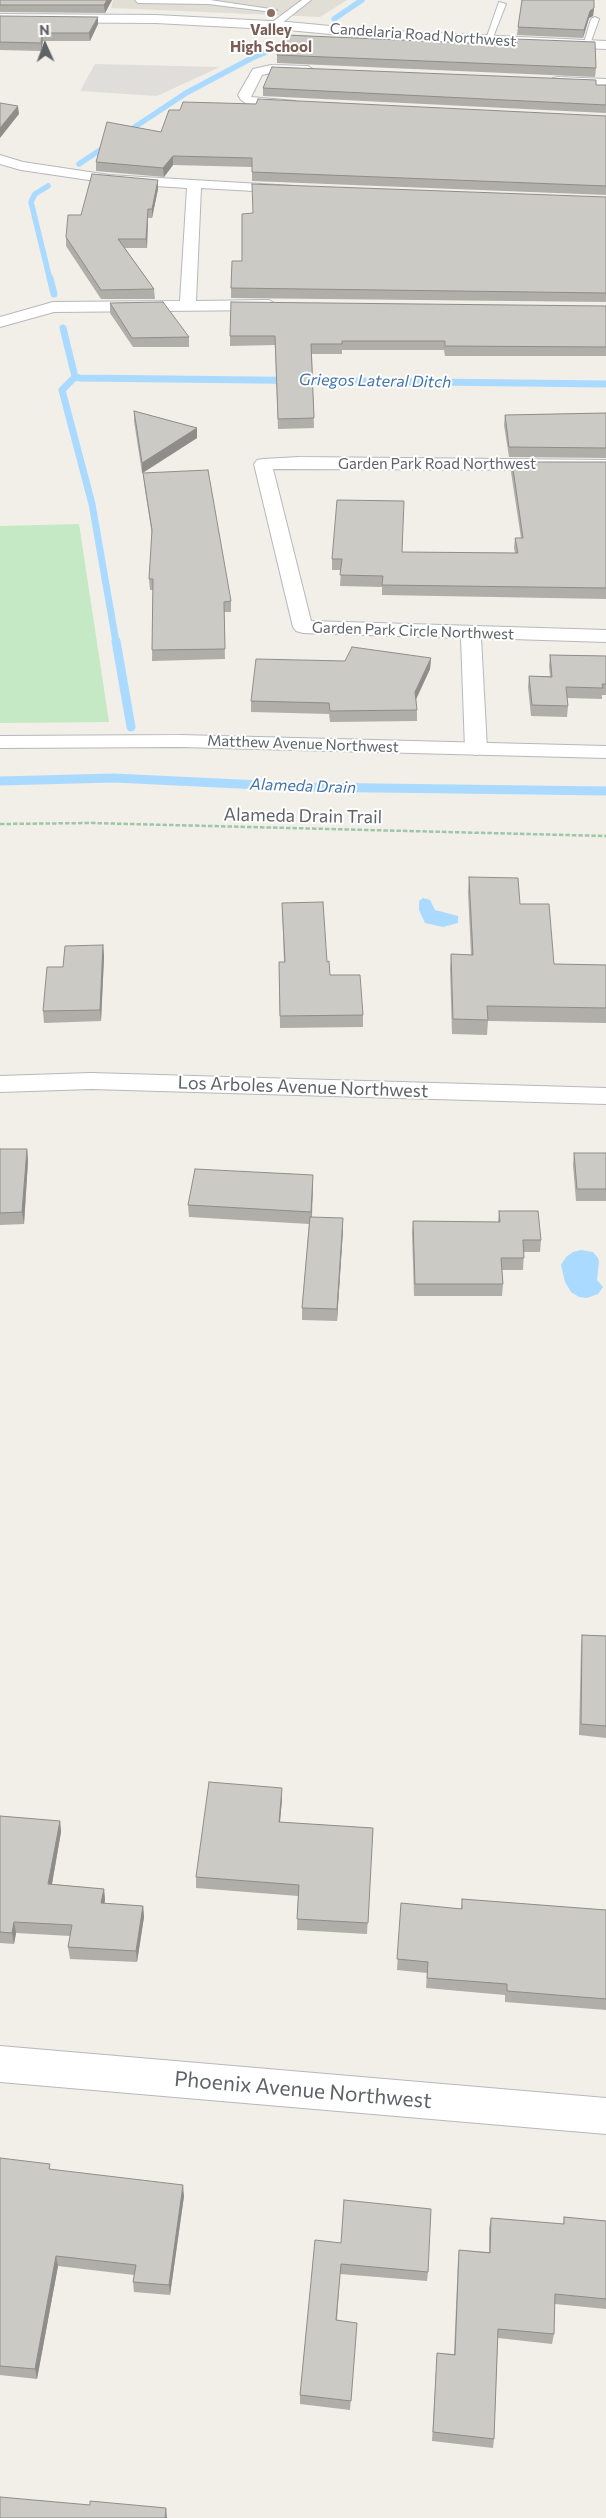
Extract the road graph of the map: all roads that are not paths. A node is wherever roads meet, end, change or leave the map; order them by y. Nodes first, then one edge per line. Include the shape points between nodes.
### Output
1 (139, 0) edge
2 (265, 0) edge
3 (307, 0) edge
4 (502, 4) dead end
5 (273, 10) junction
6 (0, 18) edge
7 (134, 19) junction
8 (595, 19) edge
9 (268, 25) junction
10 (488, 40) junction
11 (586, 44) junction
12 (606, 45) edge
13 (321, 71) edge
14 (547, 81) edge
15 (606, 83) edge
16 (311, 106) edge
17 (0, 159) edge
18 (194, 185) junction
19 (304, 189) edge
20 (188, 304) junction
21 (288, 305) edge
22 (0, 322) edge
23 (299, 462) joint
24 (606, 465) edge
25 (471, 633) junction
26 (606, 636) edge
27 (0, 742) edge
28 (476, 749) junction
29 (606, 752) edge
30 (0, 1084) edge
31 (606, 1096) edge
32 (0, 2064) edge
33 (606, 2116) edge

1 - 5 lane via 208,2
1 - 7 lane
2 - 5 lane via 275,4
3 - 9 lane
4 - 10 lane
5 - 9 lane
6 - 7 street, Candelaria Road Northwest
7 - 9 street, Candelaria Road Northwest
8 - 11 lane
9 - 10 street, Candelaria Road Northwest
10 - 11 street, Candelaria Road Northwest
11 - 12 street, Candelaria Road Northwest
13 - 16 street via 271,69 257,72 244,95 246,100
14 - 15 street
17 - 18 street via 21,166 109,179
18 - 19 street
18 - 20 street
20 - 21 street
20 - 22 street via 53,307
23 - 24 street, Garden Park Road Northwest
23 - 25 street, Garden Park Circle Northwest via 263,464 304,627
25 - 26 street, Garden Park Circle Northwest
25 - 28 street
27 - 28 street, Matthew Avenue Northwest via 180,740
28 - 29 street, Matthew Avenue Northwest
30 - 31 street, Los Arboles Avenue Northwest via 91,1081
32 - 33 street, Phoenix Avenue Northwest

